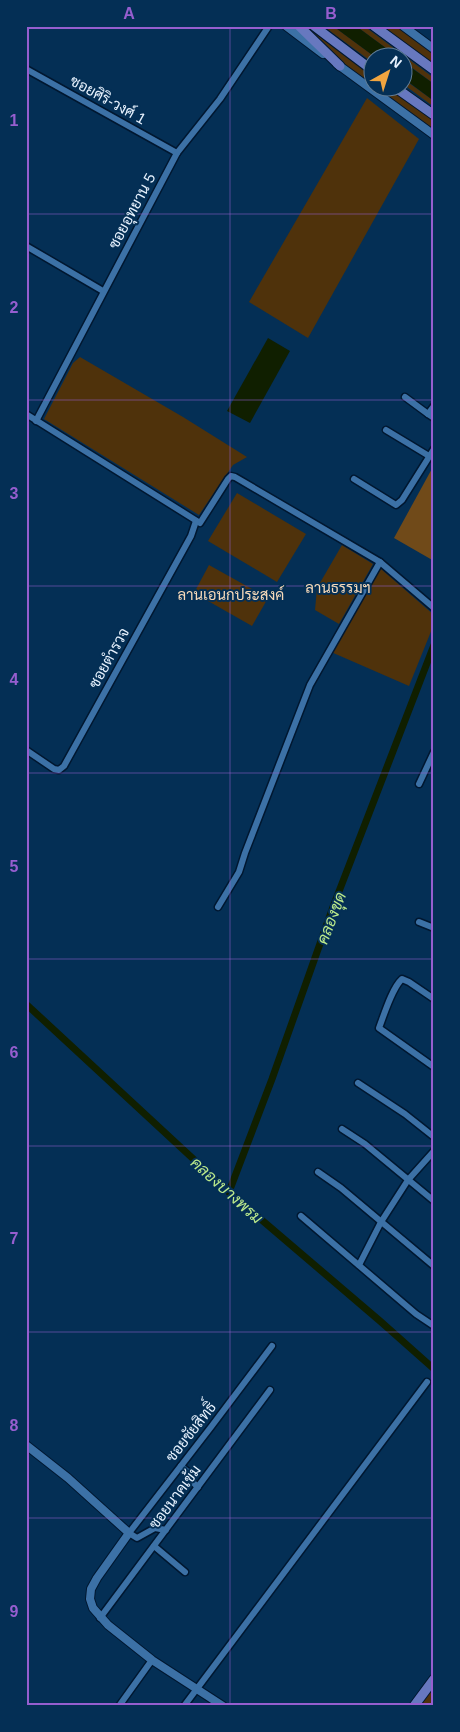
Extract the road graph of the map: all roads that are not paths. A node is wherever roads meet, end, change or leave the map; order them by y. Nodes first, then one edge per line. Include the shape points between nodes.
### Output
1 (269, 26) edge
2 (286, 26) edge
3 (300, 26) edge
4 (314, 26) edge
5 (374, 26) edge
6 (403, 26) edge
7 (434, 49) edge
8 (362, 62) edge
9 (340, 66) junction
10 (26, 69) edge
11 (434, 70) edge
12 (410, 98) edge
13 (434, 115) edge
14 (434, 135) edge
15 (177, 153) junction
16 (26, 246) edge
17 (103, 292) junction
18 (405, 397) dead end
19 (434, 406) edge
20 (26, 414) edge
21 (431, 416) edge
22 (36, 421) junction
23 (386, 430) dead end
24 (434, 449) edge
25 (429, 456) junction
26 (354, 479) dead end
27 (196, 521) junction
28 (380, 562) junction
29 (434, 608) edge
30 (26, 750) edge
31 (434, 752) edge
32 (419, 784) dead end
33 (218, 907) dead end
34 (419, 922) dead end
35 (434, 928) edge
36 (434, 999) edge
37 (434, 1067) edge
38 (358, 1083) dead end
39 (342, 1129) dead end
40 (434, 1137) edge
41 (434, 1150) edge
42 (318, 1172) dead end
43 (408, 1180) junction
44 (434, 1201) edge
45 (301, 1216) dead end
46 (381, 1222) junction
47 (359, 1265) junction
48 (434, 1266) edge
49 (434, 1326) edge
50 (272, 1346) dead end
51 (427, 1382) dead end
52 (270, 1390) dead end
53 (26, 1445) edge
54 (181, 1466) junction
55 (198, 1487) junction
56 (166, 1530) junction
57 (129, 1533) junction
58 (154, 1546) junction
59 (184, 1572) dead end
60 (100, 1618) junction
61 (152, 1660) junction
62 (434, 1679) edge
63 (196, 1689) junction
64 (119, 1706) edge
65 (184, 1706) edge
66 (223, 1706) edge
67 (414, 1706) edge

1 - 15 street, ซอยอุทยาน 5 via 220,99
2 - 9 street
3 - 9 main road
4 - 8 main road
5 - 11 main road
6 - 7 street
9 - 14 street
10 - 15 street, ซอยศิริ-วงศ์ 1
12 - 13 main road
15 - 17 street, ซอยอุทยาน 5
16 - 17 street
17 - 22 street, ซอยอุทยาน 5
18 - 21 street
19 - 21 street
20 - 22 street
22 - 27 street
23 - 25 street
24 - 25 street
25 - 26 street via 396,505
27 - 28 street via 200,523 231,476
27 - 30 street, ซอยตำรวจ via 191,536 64,766 54,770
28 - 29 street
28 - 33 street via 310,685 239,872
31 - 32 street
34 - 35 street
36 - 37 street via 402,979 379,1028
38 - 40 street
39 - 43 street
41 - 43 street
42 - 46 street
43 - 44 street
43 - 46 street
45 - 47 street
46 - 47 street
46 - 48 street
47 - 49 street
50 - 54 street, ซอยชัยสิทธิ์
51 - 63 street
52 - 55 street, ซอยนาคเข้ม
53 - 57 street
54 - 55 street
54 - 57 street, ซอยชัยสิทธิ์
55 - 56 street, ซอยนาคเข้ม
56 - 57 street via 154,1528 136,1538
56 - 58 street, ซอยนาคเข้ม
57 - 60 street via 91,1589 90,1599
58 - 59 street
58 - 60 street, ซอยนาคเข้ม
60 - 61 street
61 - 63 street
61 - 64 street
62 - 67 main road
63 - 65 street
63 - 66 street

